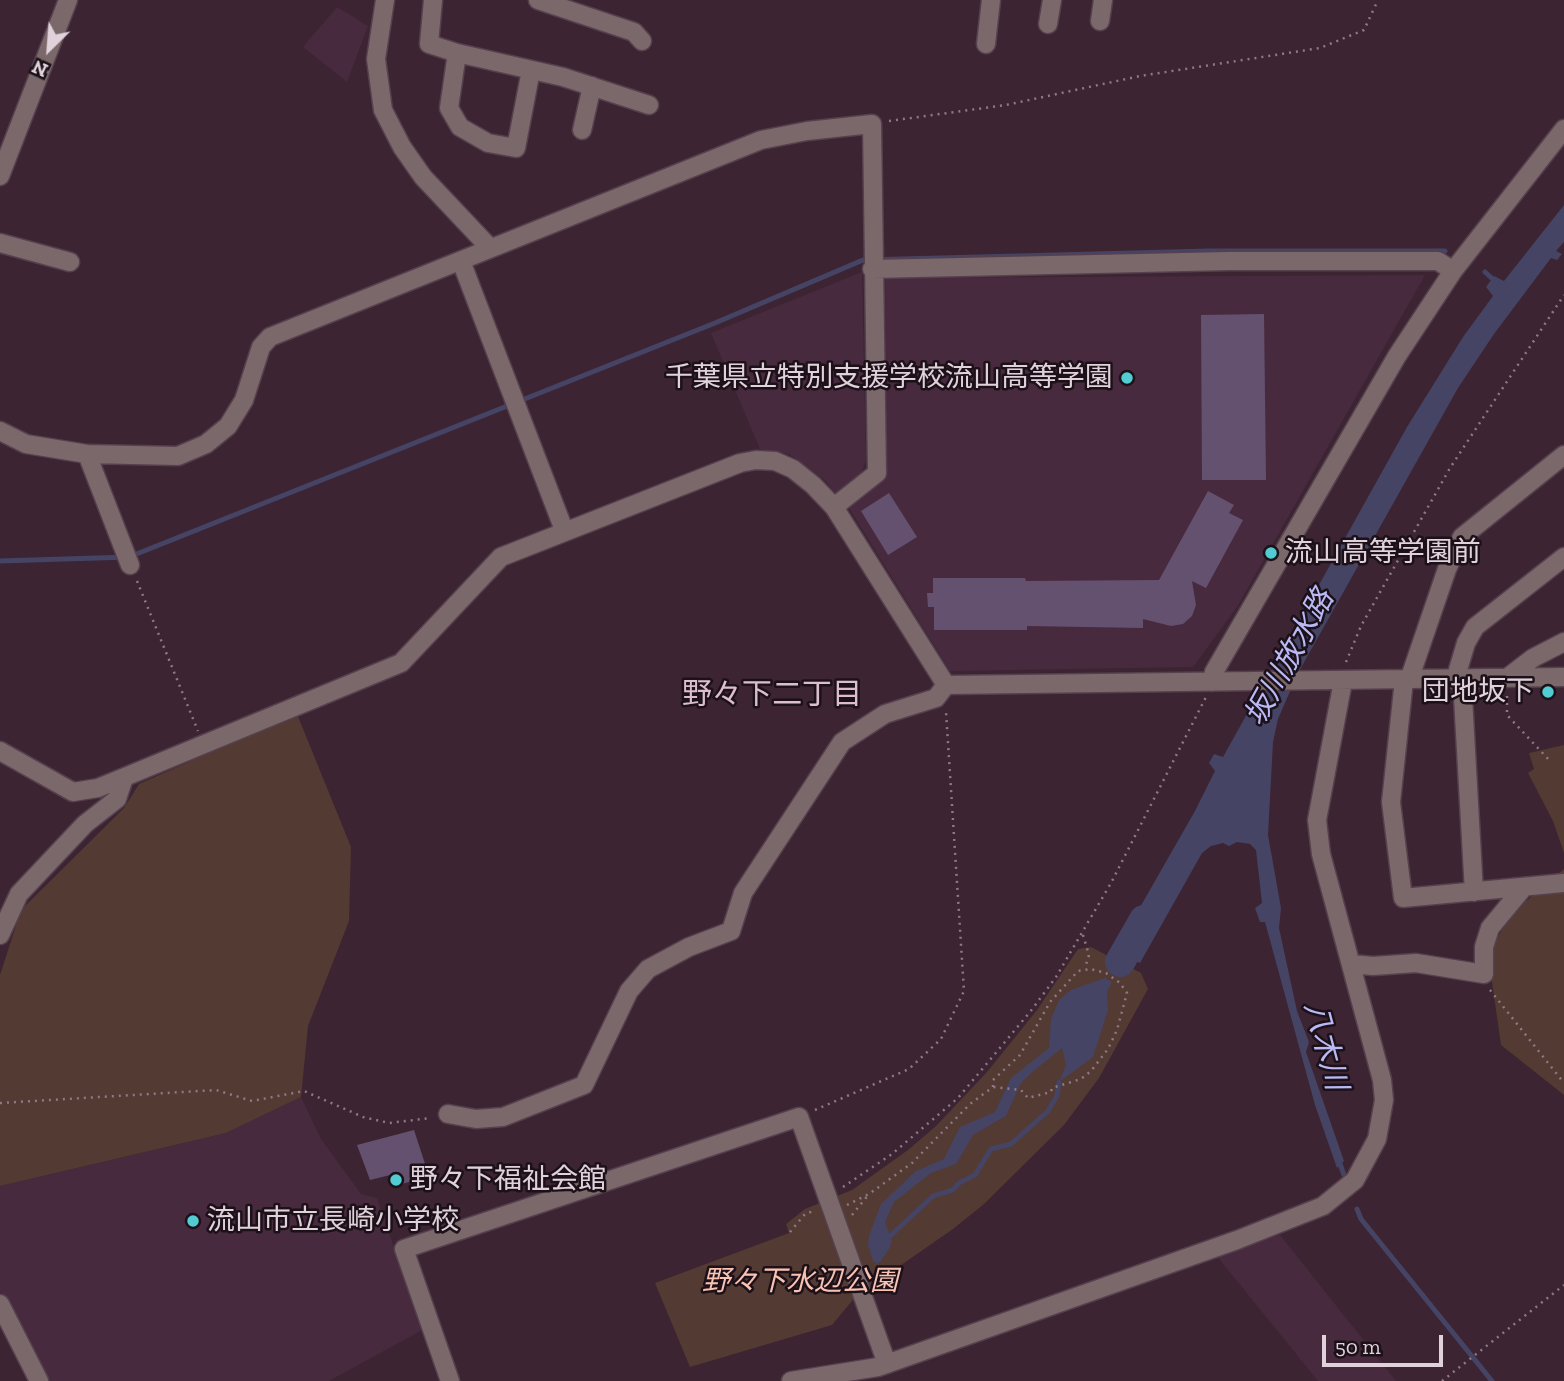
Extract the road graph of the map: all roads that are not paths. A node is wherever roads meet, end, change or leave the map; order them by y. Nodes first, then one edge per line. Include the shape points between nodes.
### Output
1 (68, 0) edge
2 (385, 0) edge
3 (433, 0) edge
4 (538, 0) edge
5 (991, 0) edge
6 (1052, 0) edge
7 (1103, 0) edge
8 (1100, 21) dead end
9 (1048, 24) dead end
10 (642, 41) dead end
11 (986, 44) dead end
12 (457, 53) junction
13 (531, 70) junction
14 (592, 86) junction
15 (649, 105) dead end
16 (8, 126) edge
17 (582, 130) dead end
18 (1564, 130) edge
19 (0, 176) edge
20 (0, 243) edge
21 (490, 248) junction
22 (873, 260) junction
23 (461, 261) junction
24 (70, 262) dead end
25 (1453, 271) junction
26 (0, 431) edge
27 (87, 454) junction
28 (1564, 455) edge
29 (834, 507) junction
30 (564, 530) junction
31 (1564, 557) edge
32 (128, 559) road end
33 (1564, 642) edge
34 (1564, 677) edge
35 (1507, 678) junction
36 (1407, 680) junction
37 (1458, 680) junction
38 (1335, 681) junction
39 (1218, 682) junction
40 (944, 690) junction
41 (0, 751) edge
42 (124, 778) junction
43 (1564, 883) edge
44 (1524, 887) junction
45 (1474, 892) junction
46 (0, 935) edge
47 (1351, 964) junction
48 (448, 1114) road end
49 (0, 1304) edge
50 (883, 1371) edge
51 (39, 1381) edge
52 (450, 1381) edge
53 (791, 1381) edge

1 - 16 street
2 - 21 street via 376,59 383,110 418,171
3 - 12 street via 429,44
4 - 10 street via 635,32
5 - 11 street
6 - 9 street
7 - 8 street
12 - 13 street
12 - 13 street via 449,108 460,127 488,143 516,148
13 - 14 street
14 - 15 street
14 - 17 street
16 - 19 street
18 - 25 street
20 - 24 street
21 - 22 street via 761,140 872,124
21 - 23 street
22 - 25 street via 1438,261
22 - 29 street via 877,474
23 - 27 street via 270,337 261,346 244,400 228,426 206,444 178,456
23 - 30 street
25 - 39 street via 1397,356 1214,672
26 - 27 street via 26,444
27 - 32 street
28 - 36 street via 1462,537
29 - 30 street via 793,469 775,461 756,460
29 - 40 street
30 - 42 street via 501,557 401,663
31 - 37 street via 1475,626
33 - 35 street via 1532,658
34 - 35 street
35 - 37 street
36 - 37 street
36 - 38 street
36 - 45 street via 1391,802 1403,898
37 - 45 street
38 - 39 street
38 - 47 street via 1317,820 1321,854
39 - 40 street
40 - 48 street via 885,713 842,741 743,893 731,931 648,969 629,991 584,1085 503,1116 476,1119
41 - 42 street via 74,792
42 - 46 street via 117,799 85,824 19,894
43 - 44 street
44 - 45 street
44 - 47 street via 1490,928 1484,974 1416,963
47 - 50 street via 1384,1100 1373,1148 1341,1194 1260,1231
49 - 51 street
50 - 52 street via 799,1117 404,1249
50 - 53 street

